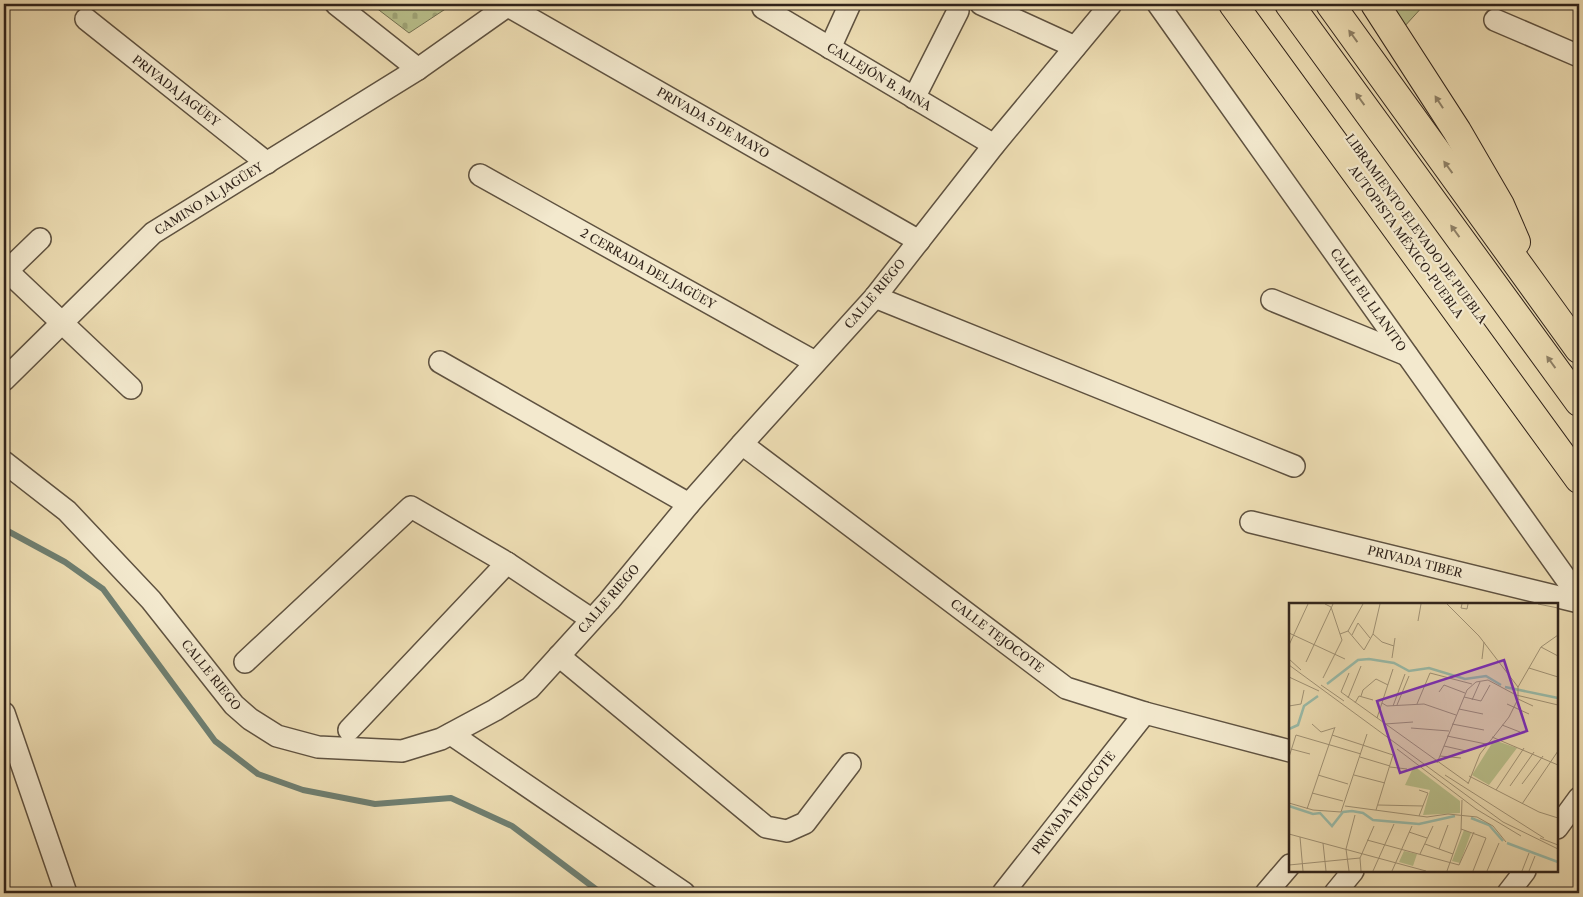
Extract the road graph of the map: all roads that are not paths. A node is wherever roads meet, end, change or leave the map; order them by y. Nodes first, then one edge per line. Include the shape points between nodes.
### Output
1 (336, 4) edge
2 (850, 4) edge
3 (981, 4) edge
4 (1111, 4) edge
5 (1158, 4) edge
6 (1233, 4) edge
7 (1252, 4) edge
8 (1289, 4) edge
9 (1330, 4) edge
10 (1375, 4) edge
11 (509, 5) edge
12 (763, 8) dead end
13 (958, 11) dead end
14 (86, 19) dead end
15 (1495, 20) dead end
16 (1076, 47) junction
17 (830, 48) junction
18 (1579, 56) edge
19 (418, 69) junction
20 (914, 98) junction
21 (994, 145) junction
22 (267, 163) junction
23 (480, 175) dead end
24 (40, 239) dead end
25 (919, 241) junction
26 (5, 269) edge
27 (1534, 285) junction
28 (875, 296) junction
29 (1272, 300) dead end
30 (63, 322) junction
31 (1579, 349) edge
32 (1407, 355) junction
33 (440, 362) dead end
34 (815, 362) junction
35 (4, 380) edge
36 (131, 388) dead end
37 (1579, 402) edge
38 (742, 444) junction
39 (1579, 455) edge
40 (4, 462) edge
41 (1294, 466) dead end
42 (1579, 479) edge
43 (689, 504) junction
44 (1251, 522) dead end
45 (507, 563) junction
46 (1579, 597) edge
47 (1579, 602) edge
48 (592, 619) junction
49 (559, 656) junction
50 (245, 662) dead end
51 (4, 713) edge
52 (1145, 713) junction
53 (350, 730) dead end
54 (451, 734) junction
55 (1289, 751) edge
56 (850, 764) dead end
57 (1579, 798) edge
58 (1558, 827) edge
59 (1289, 865) edge
60 (1352, 872) edge
61 (1524, 872) edge
62 (66, 893) edge
63 (684, 893) edge
64 (1003, 893) edge
65 (1266, 893) edge
66 (1335, 893) edge
67 (1508, 893) edge

1 - 19 street
2 - 17 street
3 - 16 street
4 - 16 street, CALLE RIEGO
5 - 32 street, CALLE EL LLANITO
6 - 42 highway, AUTOPISTA MÉXICO-PUEBLA
7 - 39 highway, LIBRAMIENTO ELEVADO DE PUEBLA
37 -> 8 highway
27 -> 9 highway
27 -> 10 highway via 1500,205 1458,131
11 - 19 street, CAMINO AL JAGÜEY
11 - 25 street, PRIVADA 5 DE MAYO
12 - 17 street, CALLEJÓN B. MINA
13 - 20 street
14 - 22 street, PRIVADA JAGÜEY
15 - 18 street
16 - 21 street, CALLE RIEGO
17 - 20 street, CALLEJÓN B. MINA
19 - 22 street, CAMINO AL JAGÜEY
20 - 21 street, CALLEJÓN B. MINA
21 - 25 street, CALLE RIEGO
22 - 30 street, CAMINO AL JAGÜEY via 153,233
23 - 34 street, 2 CERRADA DEL JAGÜEY
24 - 26 street
25 - 28 street, CALLE RIEGO
26 - 30 street
27 - 31 highway
28 - 34 street, CALLE RIEGO
28 - 41 street
29 - 32 street
30 - 35 street, CAMINO AL JAGÜEY
30 - 36 street
32 - 46 street, CALLE EL LLANITO
33 - 43 street
34 - 38 street, CALLE RIEGO
38 - 43 street, CALLE RIEGO
38 - 52 street, CALLE TEJOCOTE via 1066,688
40 - 54 street, CALLE RIEGO via 67,511 151,600 234,705 250,719 278,736 318,748 402,751
43 - 48 street, CALLE RIEGO
44 - 47 street, PRIVADA TIBER
45 - 48 street
45 - 50 street via 410,507
45 - 53 street
48 - 49 street, CALLE RIEGO
49 - 54 street, CALLE RIEGO via 530,688
49 - 56 street via 766,827 787,831 806,823
51 - 62 street
52 - 55 street, CALLE TEJOCOTE
52 - 64 street, PRIVADA TEJOCOTE
54 - 63 street
57 - 58 street
59 - 65 street
60 - 66 street
61 - 67 street

